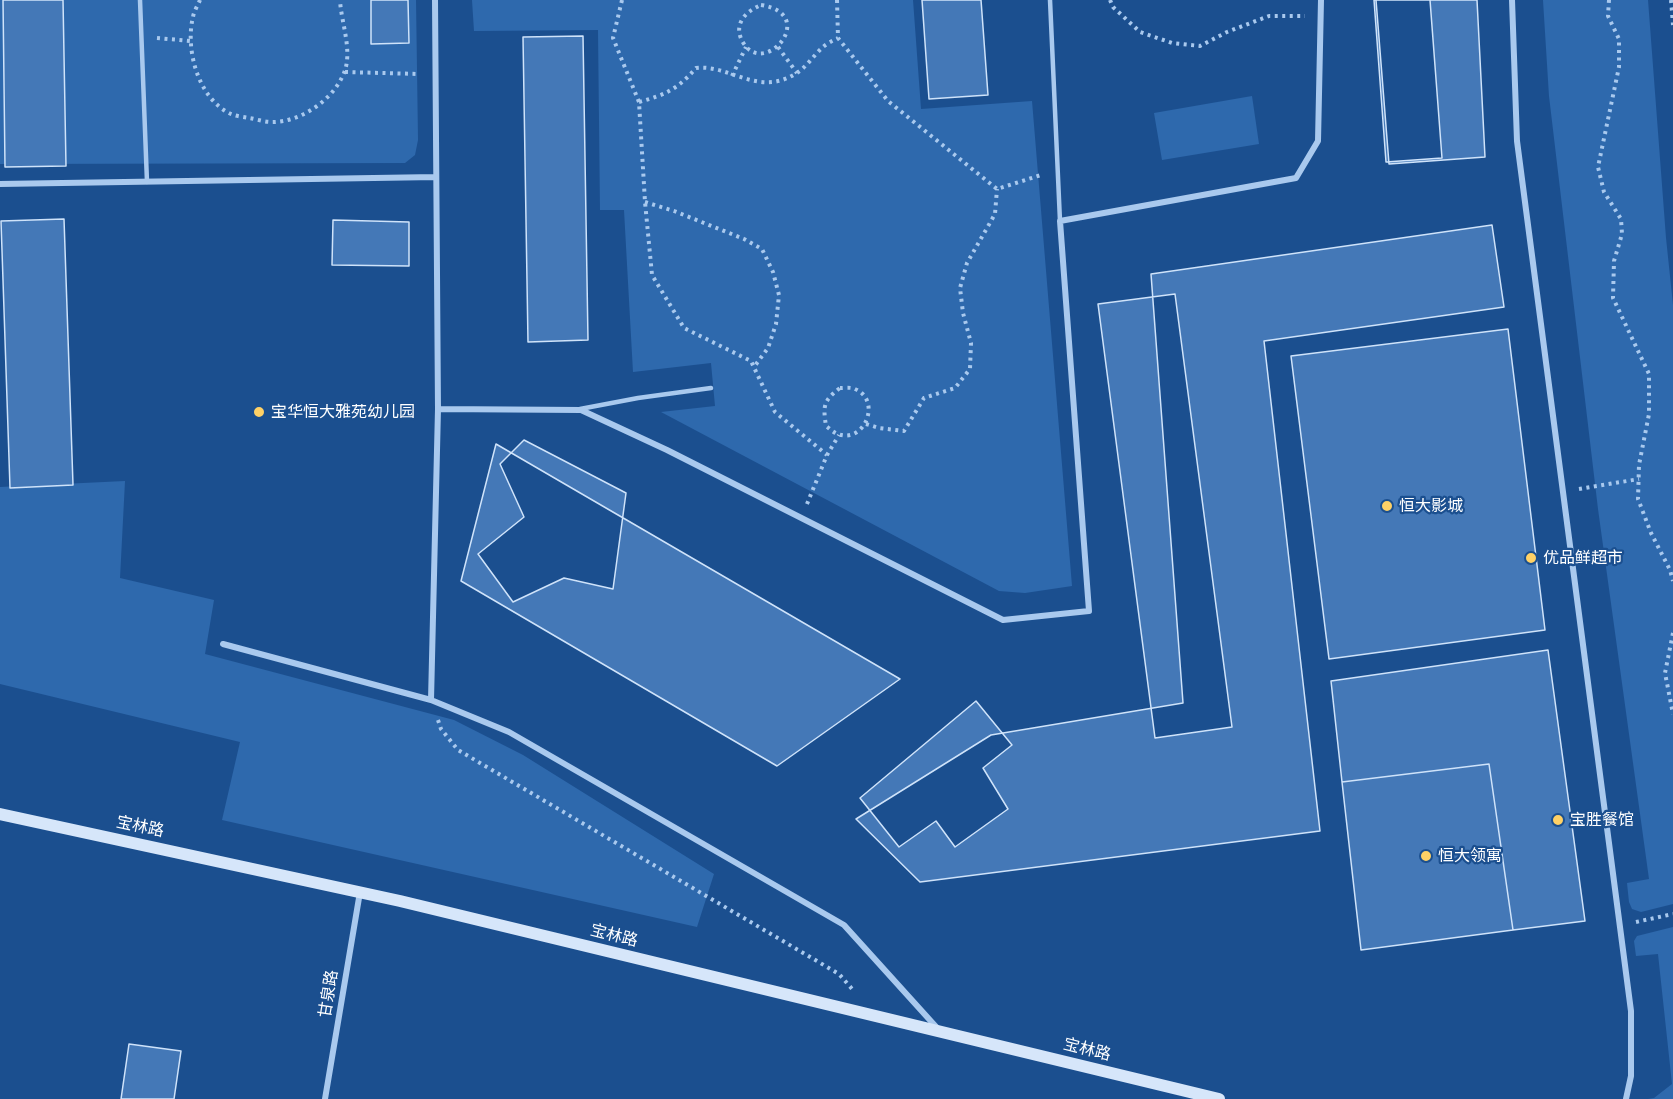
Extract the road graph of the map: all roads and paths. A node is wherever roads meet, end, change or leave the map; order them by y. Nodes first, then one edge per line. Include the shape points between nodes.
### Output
1 (140, 0) edge
2 (200, 0) edge
3 (339, 0) edge
4 (435, 0) edge
5 (622, 0) edge
6 (837, 0) edge
7 (1050, 0) edge
8 (1110, 0) edge
9 (1321, 0) edge
10 (1512, 0) edge
11 (1609, 0) edge
12 (1671, 0) edge
13 (761, 2) edge
14 (1321, 16) junction
15 (1673, 25) edge
16 (141, 36) junction
17 (838, 38) junction
18 (191, 41) junction
19 (746, 47) junction
20 (778, 47) junction
21 (345, 72) junction
22 (797, 73) junction
23 (435, 74) junction
24 (732, 76) junction
25 (639, 102) junction
26 (1058, 169) junction
27 (436, 177) junction
28 (147, 182) junction
29 (0, 184) edge
30 (998, 189) junction
31 (645, 202) junction
32 (1060, 221) junction
33 (754, 367) junction
34 (711, 388) dead end
35 (438, 409) junction
36 (577, 410) junction
37 (866, 424) junction
38 (839, 435) junction
39 (827, 455) junction
40 (1638, 479) junction
41 (1563, 491) junction
42 (800, 519) junction
43 (1673, 581) edge
44 (1673, 633) edge
45 (223, 644) dead end
46 (431, 700) junction
47 (1673, 714) edge
48 (0, 813) edge
49 (360, 892) junction
50 (1673, 914) edge
51 (1620, 926) junction
52 (874, 1016) junction
53 (941, 1032) junction
54 (326, 1099) edge
55 (1219, 1099) edge
56 (1626, 1099) edge

1 - 16 lane
2 - 18 path via 193,16
3 - 21 path via 347,45
4 - 23 street
5 - 25 path via 613,38
6 - 17 path
7 - 26 lane
8 - 14 path via 1140,32 1172,43 1200,46 1269,16
9 - 14 street
10 - 41 street via 1517,141
11 - 40 path via 1608,16 1619,39 1619,67 1598,167 1604,192 1622,219 1614,261 1613,298 1648,374 1649,414
12 - 15 path
13 - 19 path via 741,20 739,35
13 - 20 path via 782,12 787,21 785,36
14 - 32 street via 1318,141 1296,178
16 - 18 path
16 - 28 lane
17 - 22 path
17 - 30 path via 888,102
18 - 21 path via 199,80 214,101 231,114 270,123 290,120 313,109
19 - 20 path via 757,53
19 - 24 path
20 - 22 path
21 - 23 path
22 - 24 path via 783,80 758,82
23 - 27 street
24 - 25 path via 706,67 696,68 682,84 660,97
25 - 31 path
26 - 30 path
26 - 32 lane
27 - 28 street
27 - 35 street
28 - 29 street
30 - 37 path via 995,214 967,263 960,288 971,343 970,369 955,388 924,398 904,431
31 - 33 path via 652,275 684,328 751,361
31 - 33 path via 762,249 779,295 768,348
32 - 42 street via 1089,611 1002,620
33 - 39 path via 774,412
34 - 36 lane
35 - 36 street
35 - 46 street
36 - 42 street via 667,450
37 - 38 path via 856,434
37 - 38 path via 869,409 865,397 854,388 840,388 827,398 824,410 826,426
38 - 39 path
39 - 42 path
40 - 41 path
40 - 43 path via 1638,499
41 - 51 street
44 - 47 path via 1665,673
45 - 46 street
46 - 52 path via 441,729 458,750 839,974
46 - 53 street via 509,732 844,925
48 - 49 street, 宝林路
49 - 52 street, 宝林路
49 - 54 street, 甘泉路
50 - 51 path
51 - 56 street via 1631,1011 1631,1076
52 - 53 street, 宝林路
53 - 55 street, 宝林路

